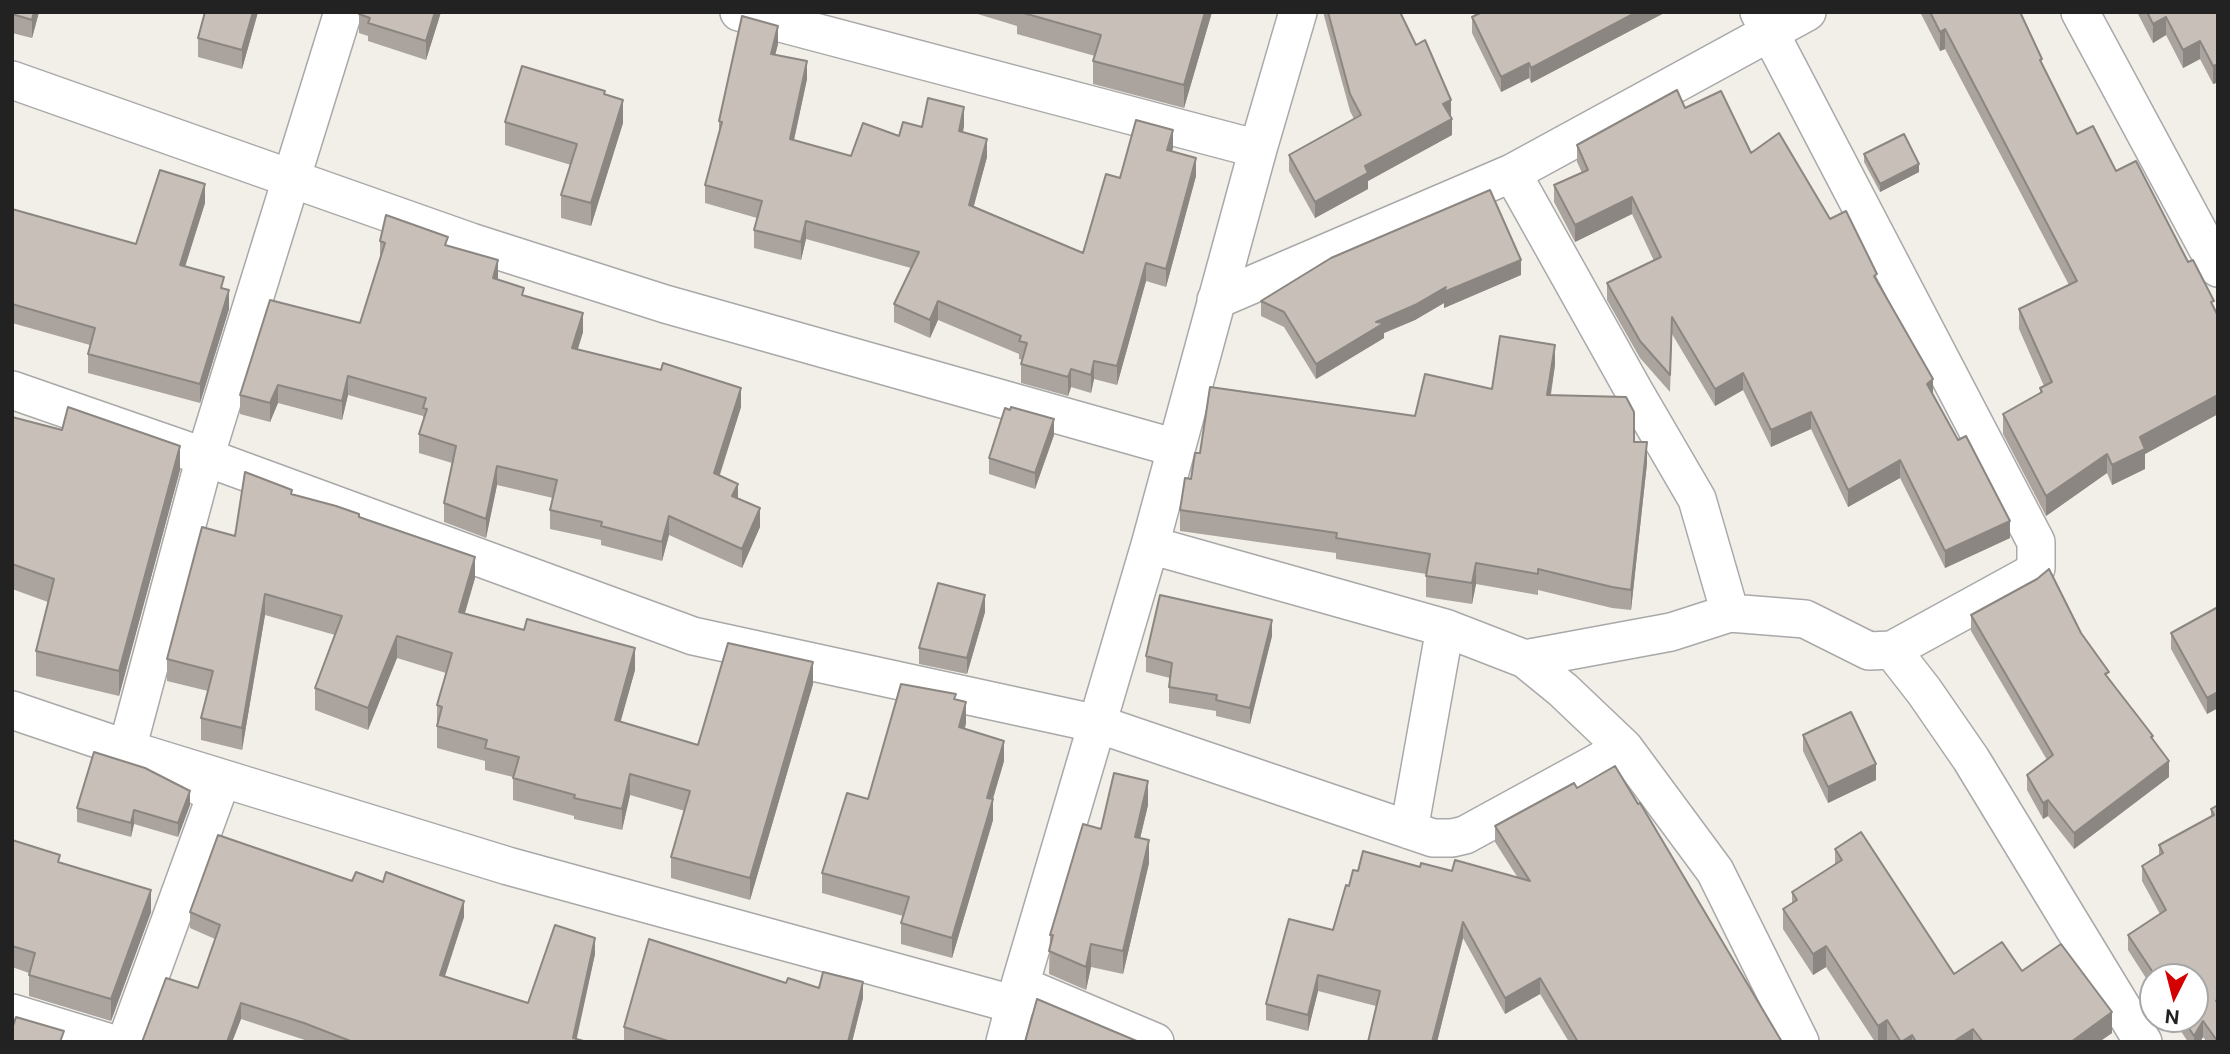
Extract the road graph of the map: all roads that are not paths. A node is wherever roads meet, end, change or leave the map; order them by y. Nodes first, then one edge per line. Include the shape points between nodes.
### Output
1 (343, 12) edge
2 (739, 12) edge
3 (1298, 12) edge
4 (1807, 12) edge
5 (2080, 12) edge
6 (783, 18) edge
7 (1764, 22) edge
8 (12, 80) edge
9 (1258, 149) junction
10 (1512, 173) junction
11 (293, 177) junction
12 (2218, 268) edge
13 (1216, 300) junction
14 (12, 390) edge
15 (1176, 448) junction
16 (205, 457) junction
17 (1150, 545) junction
18 (1730, 613) junction
19 (1445, 628) junction
20 (1892, 650) junction
21 (1525, 659) junction
22 (12, 710) edge
23 (1098, 724) junction
24 (127, 748) junction
25 (1624, 748) junction
26 (1409, 830) junction
27 (1018, 995) junction
28 (12, 1013) edge
29 (2142, 1041) edge
30 (107, 1042) edge
31 (126, 1042) edge
32 (1005, 1042) edge
33 (1155, 1042) edge
34 (1800, 1042) edge

1 - 11 street
2 - 6 street
3 - 9 street
4 - 7 street
5 - 12 street
6 - 9 street
7 - 10 street
7 - 20 street via 2036,542 2036,568 2027,576
8 - 11 street
9 - 13 street
10 - 13 street
10 - 18 street via 1697,499
11 - 15 street via 471,242 666,304
11 - 16 street
13 - 15 street
14 - 16 street
15 - 17 street
16 - 23 street via 693,636
16 - 24 street
17 - 19 street
17 - 23 street
18 - 20 street via 1805,619 1869,651
18 - 21 street via 1671,632
19 - 21 street
19 - 26 street
20 - 29 street via 1971,759
21 - 25 street
22 - 24 street
23 - 26 street
23 - 27 street
24 - 27 street via 508,866
24 - 31 street via 216,796
25 - 26 street via 1465,835 1433,838
25 - 34 street via 1715,871
27 - 32 street
27 - 33 street
28 - 30 street

